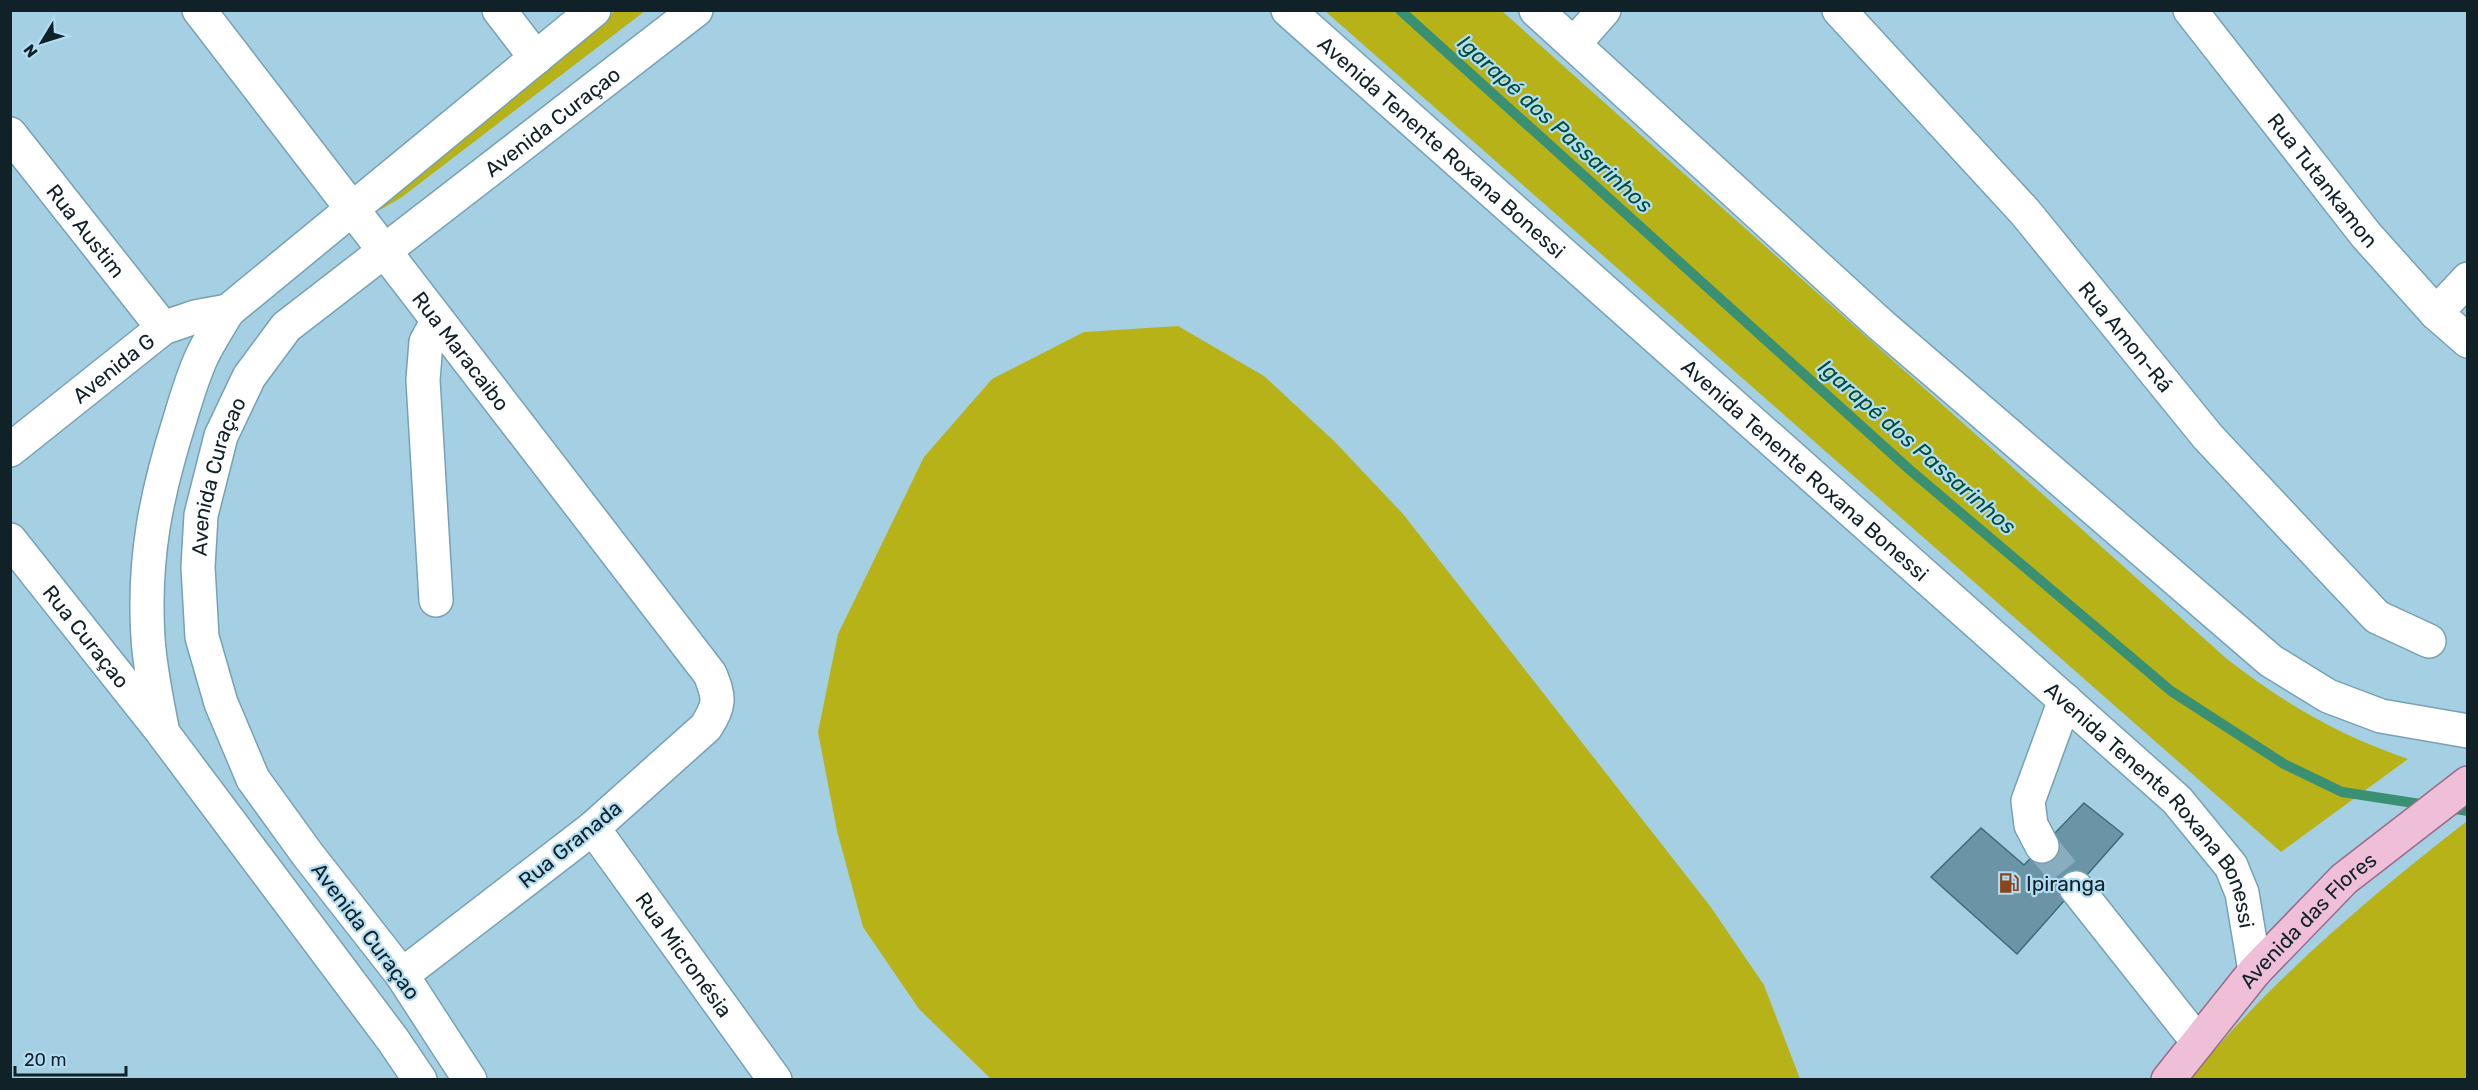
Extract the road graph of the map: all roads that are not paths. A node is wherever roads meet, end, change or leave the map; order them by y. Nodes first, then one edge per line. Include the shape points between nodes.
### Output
1 (199, 10) edge
2 (499, 10) edge
3 (594, 10) edge
4 (696, 10) edge
5 (1288, 10) edge
6 (1536, 10) edge
7 (1604, 10) edge
8 (1839, 10) edge
9 (2190, 10) edge
10 (1574, 44) junction
11 (536, 58) junction
12 (10, 134) edge
13 (350, 209) junction
14 (383, 251) junction
15 (2468, 279) edge
16 (228, 311) junction
17 (2436, 313) junction
18 (437, 322) junction
19 (163, 328) junction
20 (2468, 341) edge
21 (10, 450) edge
22 (10, 540) edge
23 (436, 600) dead end
24 (2429, 641) dead end
25 (719, 695) joint
26 (2065, 700) junction
27 (2468, 731) edge
28 (163, 733) junction
29 (2459, 788) edge
30 (594, 828) junction
31 (2042, 846) tunnel mouth
32 (2076, 888) tunnel mouth
33 (2255, 971) junction
34 (402, 975) junction
35 (2198, 1042) junction
36 (420, 1080) edge
37 (470, 1080) edge
38 (775, 1080) edge
39 (2168, 1080) edge

1 - 13 street, Rua Maracaibo
2 - 11 street
3 - 11 street, Avenida Curaçao
4 - 14 street, Avenida Curaçao
5 - 26 street, Avenida Tenente Roxana Bonessi
6 - 10 street
7 - 10 street
8 - 24 street, Rua Amon-Rá via 2025,212 2208,437 2377,617
9 - 17 street, Rua Tutankamon via 2366,235
10 - 27 street via 1881,325 2271,661 2328,696 2381,716
11 - 13 street, Avenida Curaçao
12 - 19 street, Rua Austim
13 - 14 street, Rua Maracaibo
13 - 16 street, Avenida Curaçao
14 - 18 street, Rua Maracaibo
14 - 34 street, Avenida Curaçao via 286,327 249,377 221,436 201,515 198,567 202,637 221,703 253,779
15 - 17 street
16 - 19 street, Avenida G via 195,316
16 - 28 street, Avenida Curaçao via 204,352 186,399 164,468 152,524 148,639
17 - 20 street, Rua Tutankamon
18 - 23 street via 426,342 423,380
18 - 25 street, Rua Maracaibo via 710,674
19 - 21 street, Avenida G
22 - 28 street, Rua Curaçao
25 - 30 street, Rua Granada via 715,713 706,727
26 - 31 street via 2028,801 2031,825
26 - 33 street, Avenida Tenente Roxana Bonessi via 2177,800 2230,866 2242,892
28 - 36 street, Avenida Curaçao
29 - 33 main road, Avenida das Flores via 2344,879
30 - 34 street, Rua Granada
30 - 38 street, Rua Micronésia
32 - 35 street
33 - 35 main road, Avenida das Flores
34 - 37 street, Avenida Curaçao
35 - 39 main road, Avenida das Flores

